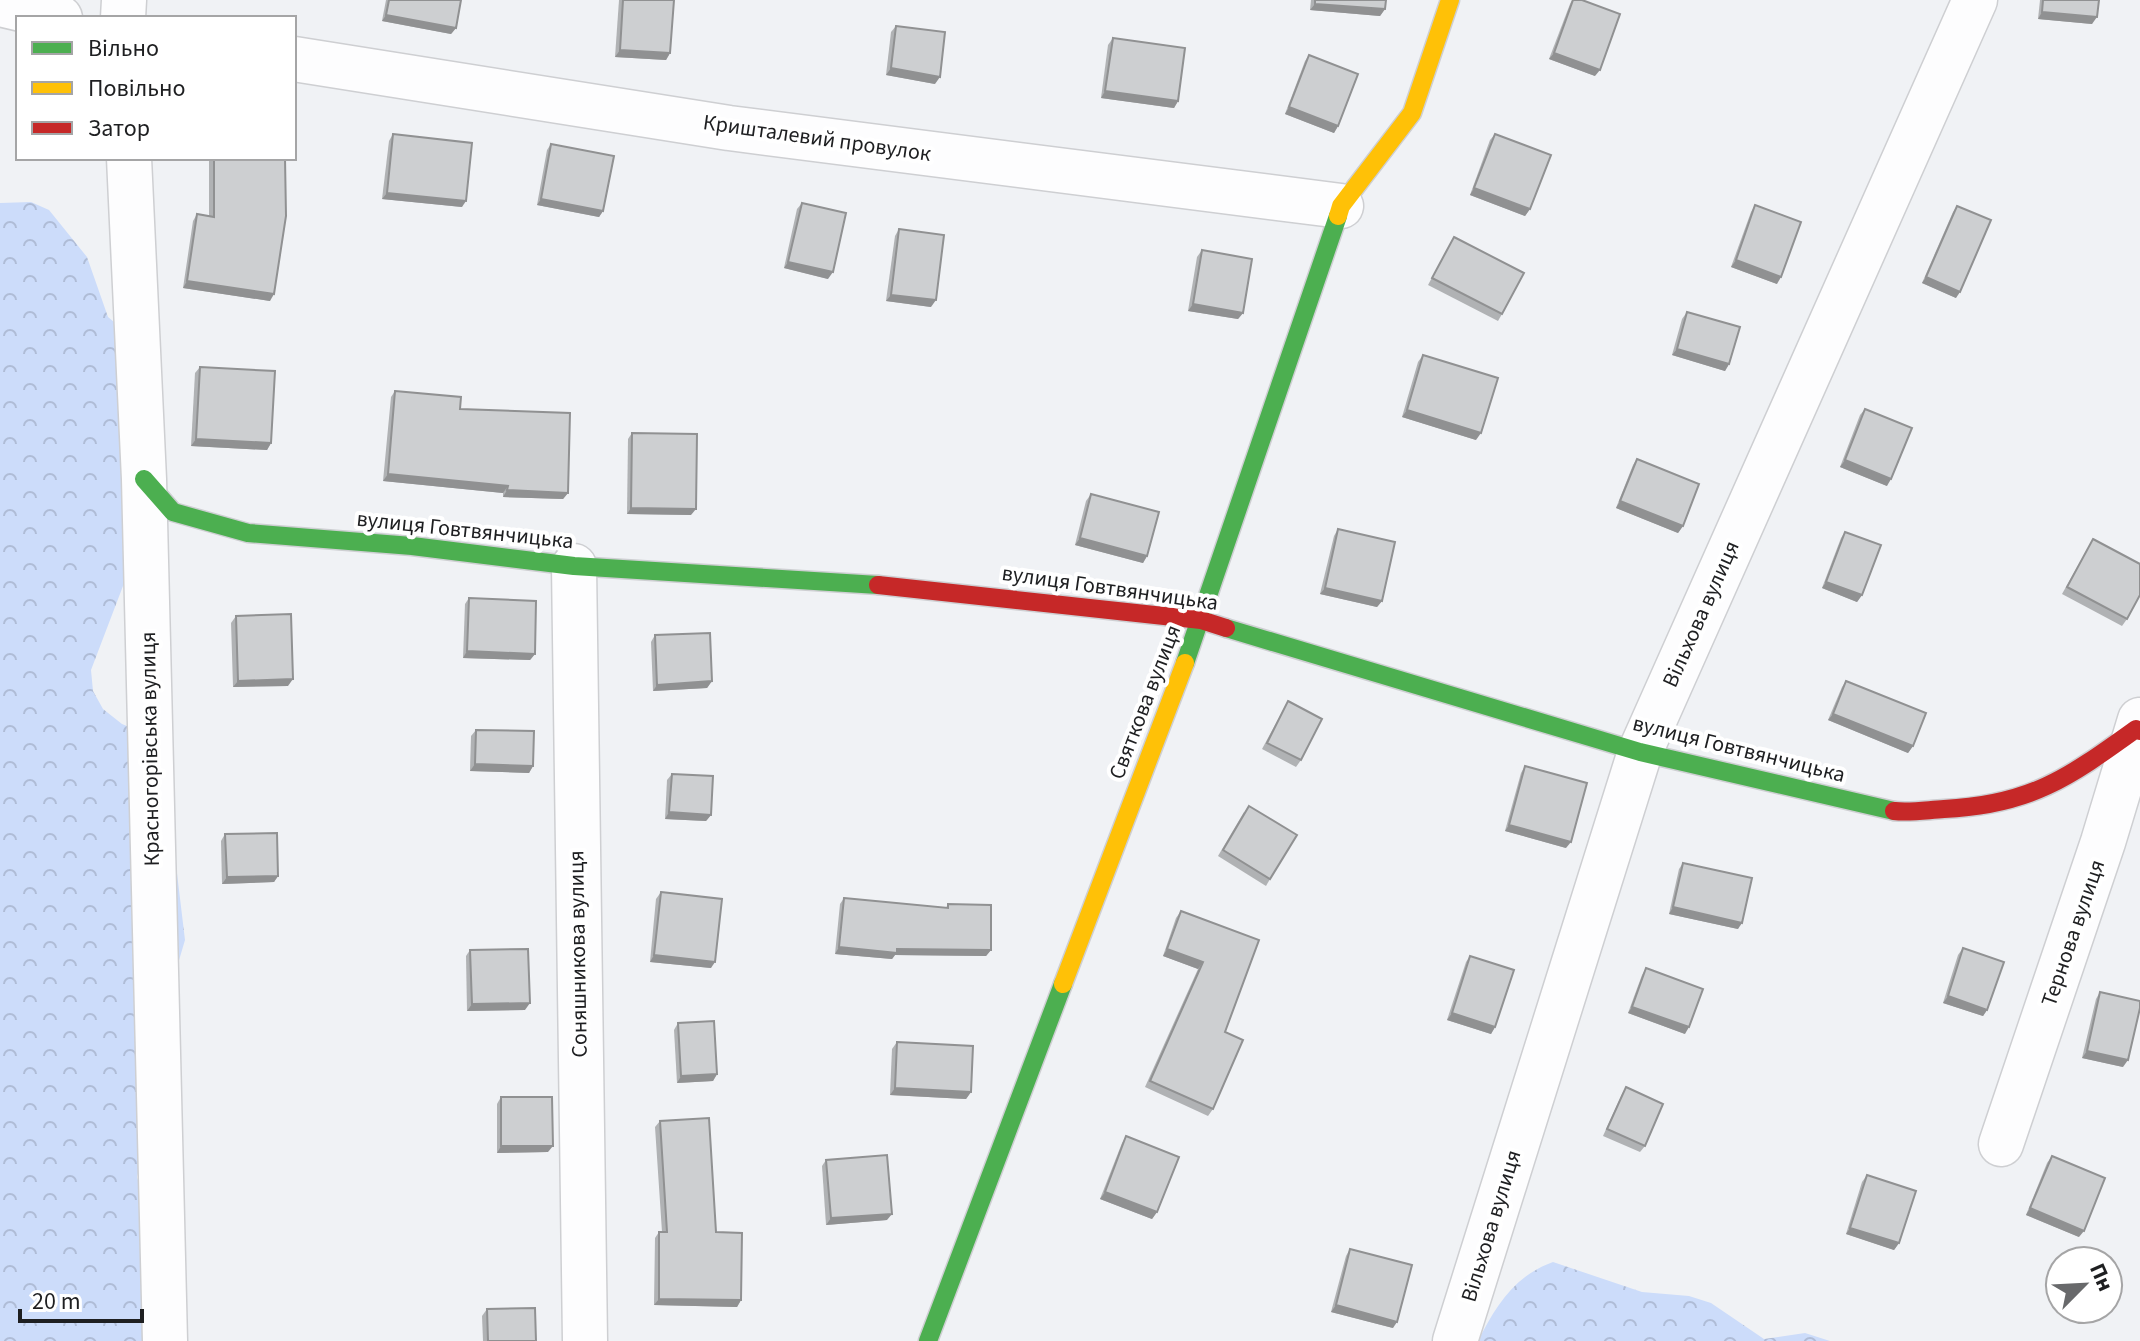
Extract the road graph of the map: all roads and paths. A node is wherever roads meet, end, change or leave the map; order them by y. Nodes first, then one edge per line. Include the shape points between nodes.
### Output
1 (1450, 0) edge
2 (1975, 0) edge
3 (0, 4) edge
4 (51, 16) edge
5 (296, 59) edge
6 (129, 160) edge
7 (1341, 206) junction
8 (144, 479) junction
9 (574, 566) junction
10 (1201, 620) junction
11 (2139, 727) edge
12 (1640, 752) junction
13 (2001, 1144) dead end
14 (165, 1341) edge
15 (585, 1341) edge
16 (928, 1341) edge
17 (1455, 1341) edge

1 - 7 street, Святкова вулиця via 1412,113
2 - 12 street, Вільхова вулиця
3 - 4 street
5 - 7 street, Кришталевий провулок via 729,128
6 - 8 street, Красногорівська вулиця
7 - 10 street, Святкова вулиця
8 - 9 street, вулиця Говтвянчицька via 173,512 248,533
8 - 14 street, Красногорівська вулиця
9 - 10 street, вулиця Говтвянчицька via 842,581
9 - 15 street, Соняшникова вулиця
10 - 12 street, вулиця Говтвянчицька
10 - 16 street, Святкова вулиця
11 - 12 street, вулиця Говтвянчицька via 2037,793 1969,808 1898,812
11 - 13 street, Тернова вулиця
12 - 17 street, Вільхова вулиця

